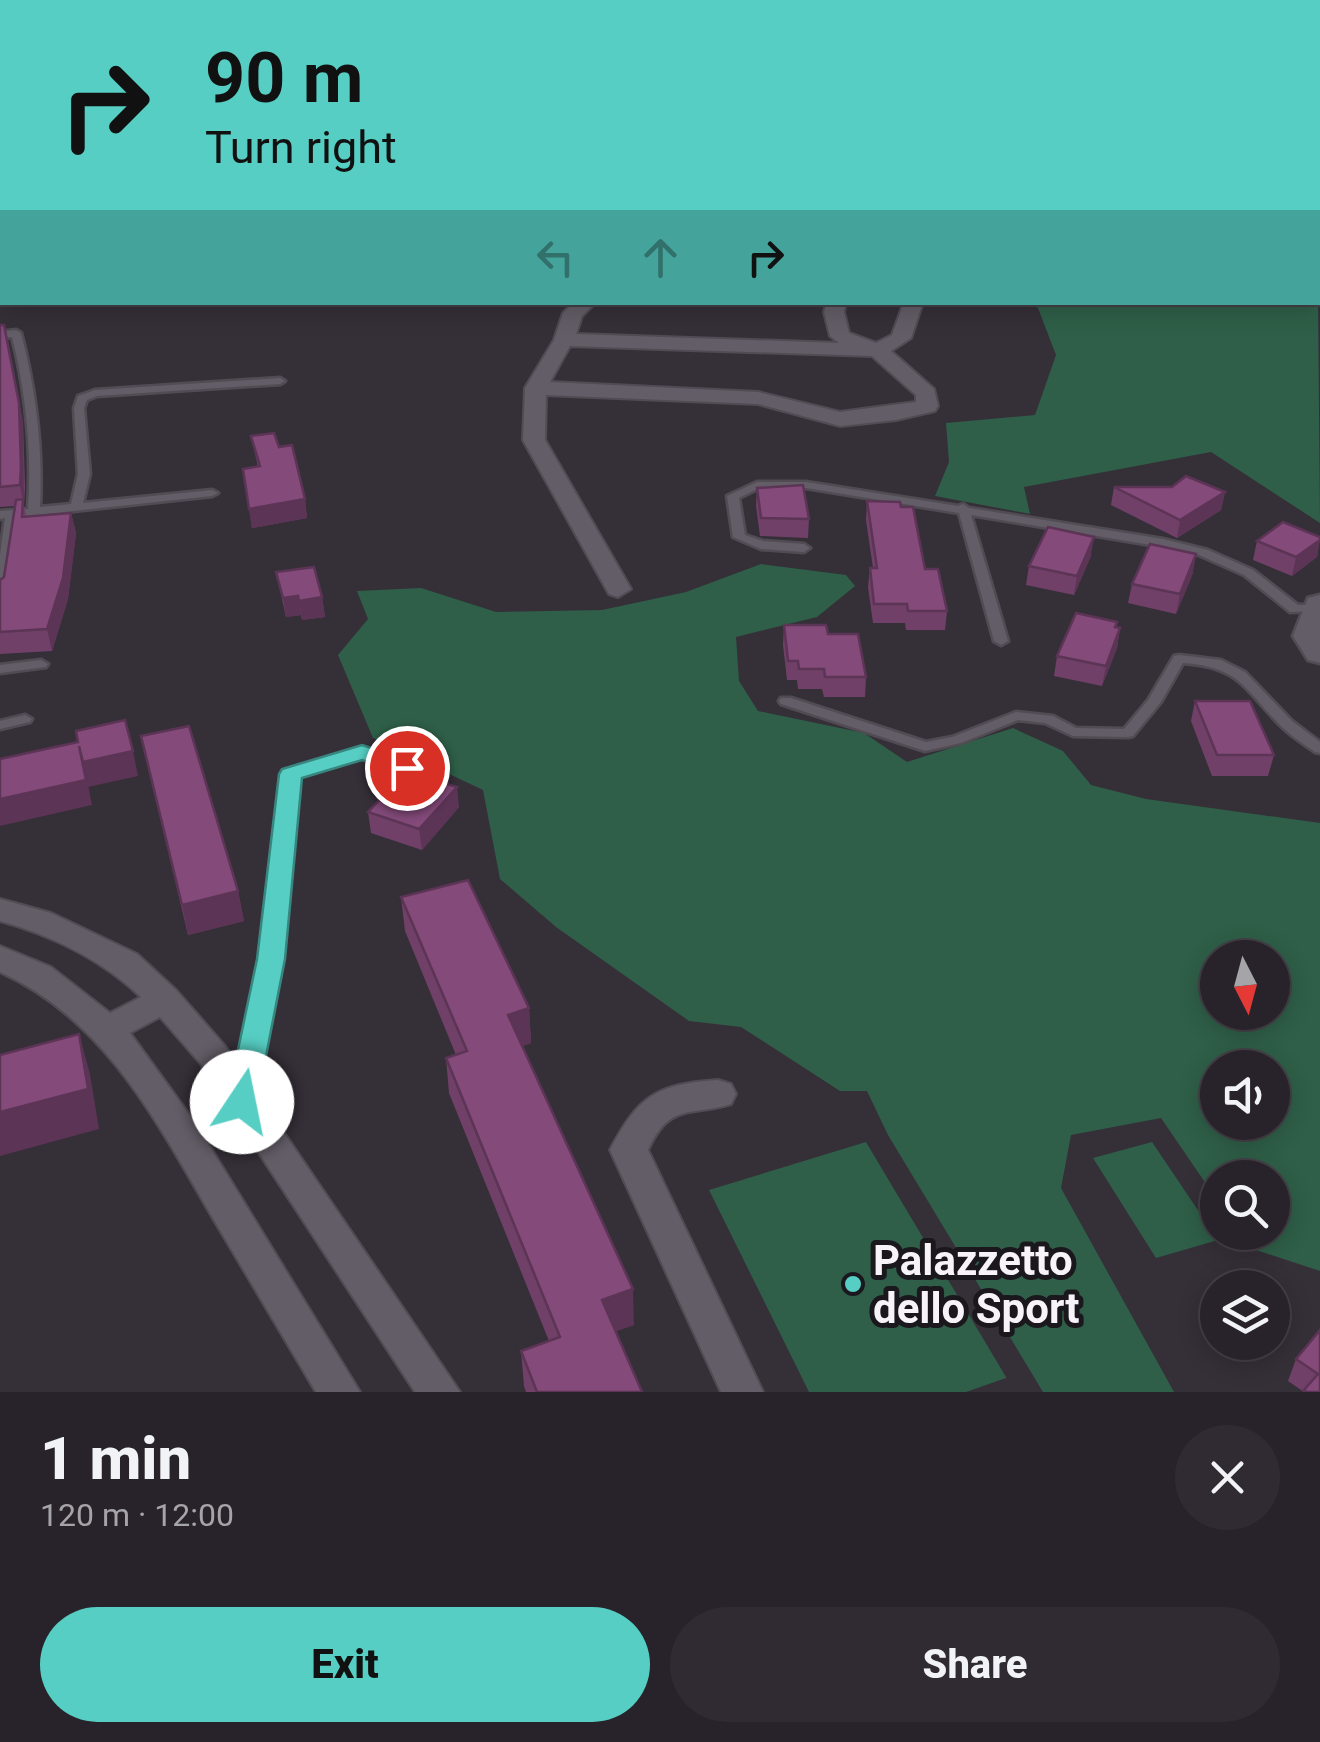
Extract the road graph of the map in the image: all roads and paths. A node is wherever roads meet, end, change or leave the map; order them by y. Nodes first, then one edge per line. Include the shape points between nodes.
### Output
1 (583, 305) edge
2 (835, 305) edge
3 (913, 305) edge
4 (0, 335) edge
5 (564, 340) junction
6 (876, 350) junction
7 (280, 381) dead end
8 (536, 388) junction
9 (212, 493) dead end
10 (76, 507) junction
11 (964, 508) junction
12 (34, 512) junction
13 (6, 515) edge
14 (804, 548) dead end
15 (618, 589) dead end
16 (0, 598) edge
17 (1319, 606) edge
18 (1001, 641) dead end
19 (1320, 653) edge
20 (41, 664) dead end
21 (0, 669) edge
22 (786, 701) dead end
23 (24, 718) dead end
24 (0, 725) edge
25 (1320, 750) edge
26 (407, 768) edge
27 (0, 910) edge
28 (0, 958) edge
29 (164, 999) junction
30 (106, 1031) junction
31 (718, 1094) dead end
32 (242, 1102) junction
33 (339, 1392) edge
34 (439, 1392) edge
35 (742, 1392) edge

1 - 5 street via 573,313
2 - 6 street via 840,336
3 - 6 street via 901,338
4 - 12 lane via 16,333 28,378 38,464
5 - 6 street
5 - 8 street
6 - 8 street via 927,393 927,406 840,419 758,398
7 - 10 lane via 82,398 84,474
8 - 15 street via 534,440
9 - 10 lane
10 - 12 lane
11 - 14 lane via 806,485 758,485 733,496 739,537
11 - 17 lane via 1219,555 1295,609
11 - 18 lane
12 - 13 lane
13 - 16 lane
17 - 19 street via 1310,636
20 - 21 lane
22 - 25 lane via 925,747 1016,716 1048,719 1074,732 1128,732 1179,659 1208,660 1249,678 1285,722
23 - 24 lane
26 - 32 lane via 362,752 291,774 271,959
27 - 29 street via 40,921 124,962
28 - 30 street via 25,966
29 - 30 street
29 - 32 street
30 - 33 street via 145,1073
31 - 35 street via 673,1096 642,1120 629,1150
32 - 34 street

